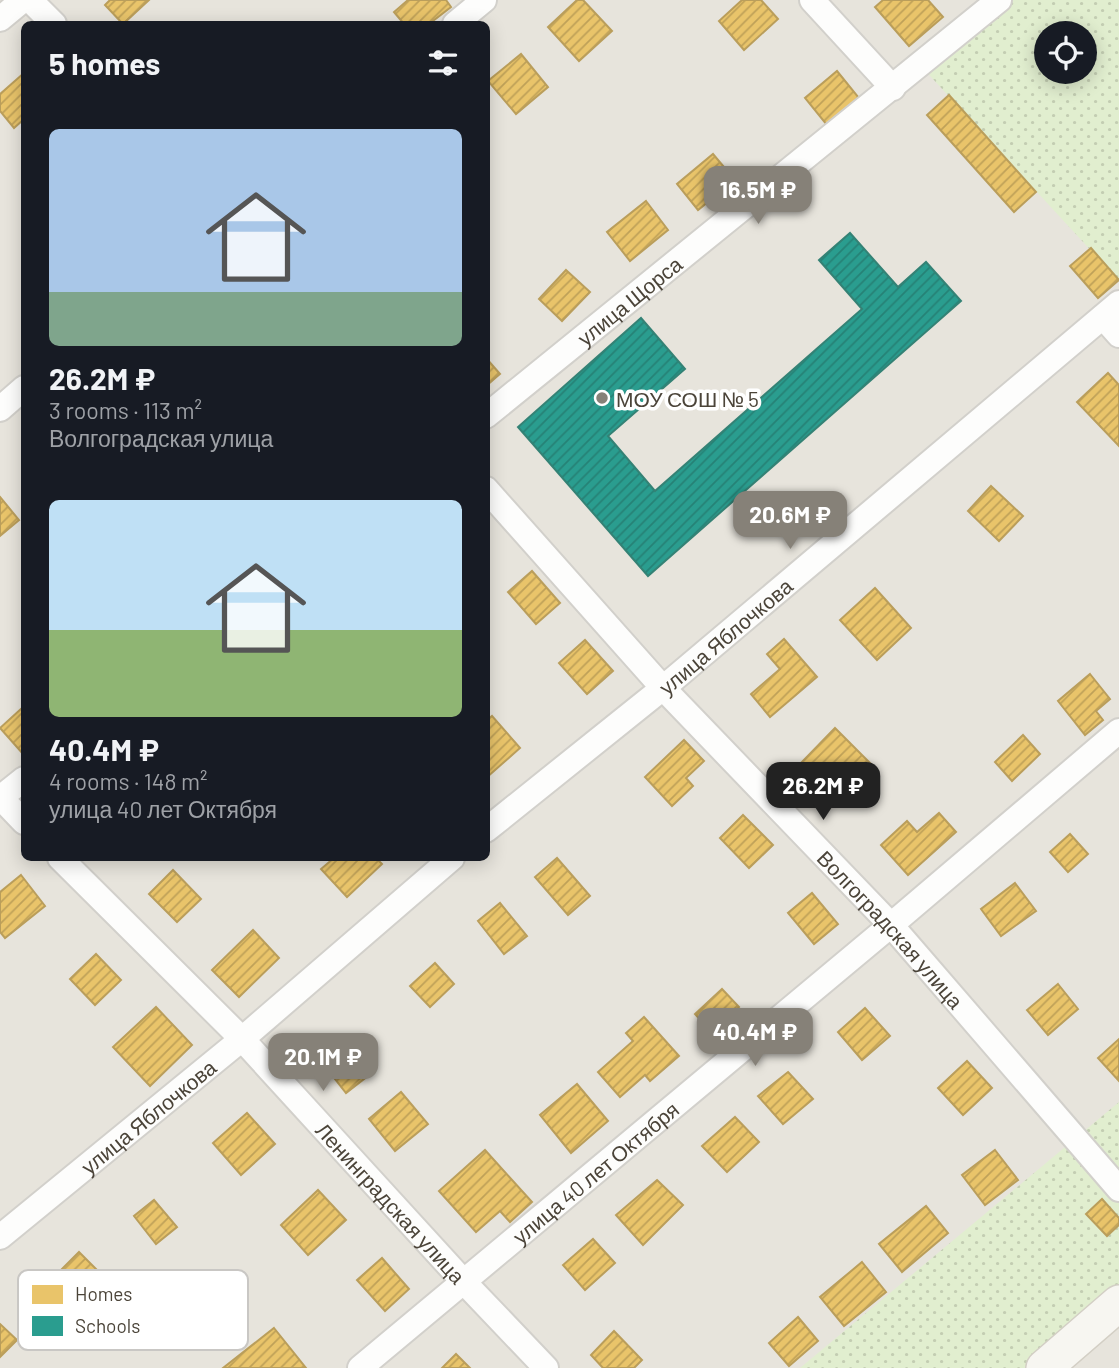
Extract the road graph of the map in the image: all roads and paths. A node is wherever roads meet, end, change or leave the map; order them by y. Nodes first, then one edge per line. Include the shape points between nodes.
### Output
1 (23, 0) edge
2 (30, 0) edge
3 (484, 0) edge
4 (813, 0) edge
5 (999, 0) edge
6 (0, 19) edge
7 (51, 21) edge
8 (460, 21) edge
9 (893, 88) junction
10 (1114, 318) edge
11 (21, 391) edge
12 (0, 409) edge
13 (490, 413) edge
14 (490, 493) edge
15 (663, 688) junction
16 (1119, 732) edge
17 (21, 781) edge
18 (0, 798) edge
19 (21, 819) edge
20 (490, 827) edge
21 (63, 861) edge
22 (449, 861) edge
23 (891, 925) junction
24 (242, 1039) junction
25 (1119, 1189) edge
26 (0, 1237) edge
27 (464, 1282) junction
28 (1119, 1303) edge
29 (360, 1368) edge
30 (546, 1368) edge
31 (1044, 1368) edge

1 - 6 street
2 - 7 street
3 - 8 street
4 - 9 street
5 - 9 street, улица Щорса
9 - 13 street, улица Щорса
10 - 15 street, улица Яблочкова
11 - 12 street
14 - 15 street, Волгоградская улица
15 - 20 street, улица Яблочкова
15 - 23 street, Волгоградская улица
16 - 23 street, улица 40 лет Октября
17 - 18 street
18 - 19 street
21 - 24 street, Ленинградская улица
22 - 24 street, улица Яблочкова
23 - 25 street, Волгоградская улица
23 - 27 street, улица 40 лет Октября
24 - 26 street, улица Яблочкова
24 - 27 street, Ленинградская улица
27 - 29 street, улица 40 лет Октября
27 - 30 street, Ленинградская улица
28 - 31 street

